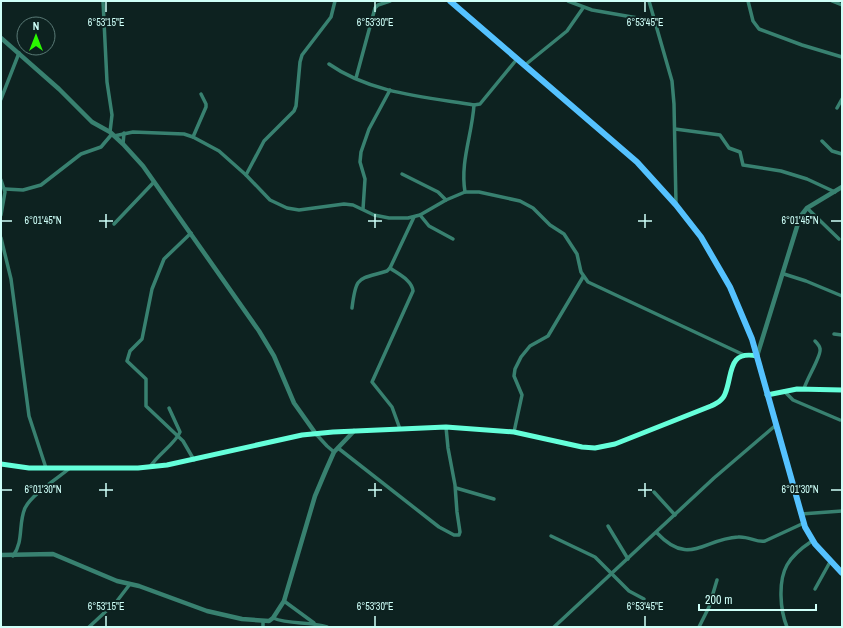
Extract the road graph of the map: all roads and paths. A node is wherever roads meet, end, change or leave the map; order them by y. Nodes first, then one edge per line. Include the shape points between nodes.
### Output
1 (103, 1) edge
2 (335, 1) edge
3 (390, 1) edge
4 (450, 1) edge
5 (568, 1) edge
6 (649, 1) edge
7 (748, 1) edge
8 (832, 1) edge
9 (839, 3) edge
10 (583, 8) junction
11 (655, 21) junction
12 (1, 38) edge
13 (16, 50) edge
14 (18, 56) edge
15 (22, 56) edge
16 (842, 57) edge
17 (518, 59) junction
18 (329, 64) dead end
19 (525, 65) junction
20 (356, 78) junction
21 (390, 90) junction
22 (201, 94) dead end
23 (1, 99) edge
24 (842, 99) edge
25 (474, 105) junction
26 (837, 108) dead end
27 (675, 129) junction
28 (124, 133) junction
29 (112, 134) junction
30 (193, 137) junction
31 (822, 141) dead end
32 (123, 144) junction
33 (842, 154) edge
34 (402, 174) dead end
35 (246, 175) junction
36 (1, 180) edge
37 (154, 182) junction
38 (842, 187) edge
39 (5, 189) junction
40 (465, 192) junction
41 (835, 192) junction
42 (446, 200) junction
43 (676, 205) junction
44 (807, 208) junction
45 (363, 209) junction
46 (1, 215) edge
47 (420, 215) junction
48 (414, 217) junction
49 (114, 224) dead end
50 (191, 233) junction
51 (1, 238) edge
52 (453, 239) dead end
53 (839, 239) dead end
54 (390, 268) junction
55 (784, 274) junction
56 (583, 277) junction
57 (842, 296) edge
58 (352, 308) dead end
59 (834, 334) dead end
60 (842, 335) edge
61 (815, 341) dead end
62 (744, 355) junction
63 (758, 356) junction
64 (804, 389) junction
65 (842, 390) edge
66 (784, 391) junction
67 (768, 395) junction
68 (170, 408) dead end
69 (840, 420) dead end
70 (777, 424) junction
71 (446, 427) junction
72 (400, 429) junction
73 (354, 432) junction
74 (514, 432) junction
75 (316, 434) junction
76 (178, 437) junction
77 (336, 450) junction
78 (194, 460) junction
79 (1, 464) edge
80 (150, 467) junction
81 (46, 468) junction
82 (70, 468) junction
83 (456, 488) junction
84 (654, 492) dead end
85 (494, 499) dead end
86 (842, 511) edge
87 (801, 514) junction
88 (675, 515) junction
89 (804, 523) junction
90 (608, 526) dead end
91 (657, 533) junction
92 (551, 536) dead end
93 (812, 541) junction
94 (1, 555) edge
95 (13, 556) junction
96 (628, 559) junction
97 (830, 562) junction
98 (613, 573) junction
99 (842, 574) edge
100 (717, 580) dead end
101 (130, 584) junction
102 (815, 589) dead end
103 (644, 599) dead end
104 (284, 601) junction
105 (273, 618) junction
106 (314, 623) junction
107 (263, 624) edge
108 (89, 627) edge
109 (327, 627) edge
110 (554, 627) edge
111 (699, 627) edge
112 (787, 627) edge

1 - 29 street
2 - 35 street via 331,17 302,55 294,111 264,141
3 - 20 street via 375,8
4 - 17 main road
5 - 10 street
6 - 11 street
7 - 16 street via 753,21 759,29 802,46
8 - 9 street
10 - 11 street
10 - 19 street via 567,31
11 - 27 street via 672,81
12 - 13 street
14 - 23 street
15 - 29 street via 92,122
17 - 19 main road
17 - 25 street via 480,104
18 - 20 street
19 - 43 main road via 637,162
20 - 21 street
21 - 25 street
21 - 45 street via 369,130 361,152 360,162 365,179
22 - 30 street via 206,106
24 - 26 street
25 - 40 street via 463,168
27 - 41 street via 720,135 729,148 740,152 743,165 781,171
27 - 43 street
28 - 29 street
28 - 30 street via 177,134
28 - 32 street
29 - 32 street
29 - 39 street via 101,147 81,154 41,184 23,190
30 - 35 street via 219,151
31 - 33 street via 832,151
32 - 37 street
34 - 42 street via 438,192
35 - 45 street via 270,200 287,208 299,210 344,204
36 - 39 street
37 - 49 street
37 - 50 street
38 - 41 street
39 - 46 street
40 - 42 street
40 - 56 street via 479,192 520,200 533,208 550,225 564,234 577,254
41 - 44 street
42 - 47 street
43 - 63 main road via 701,237 730,287
44 - 53 street
44 - 55 street via 797,225
45 - 48 street via 389,218
47 - 48 street
47 - 52 street via 429,226
48 - 54 street
50 - 75 street via 260,331 294,403
50 - 76 street via 164,259 152,290 142,339 130,351 127,361 146,379 146,406
51 - 81 street via 12,279 29,416
54 - 58 street via 360,279 355,286
54 - 72 street via 408,280 413,291 372,382 392,407
55 - 57 street
55 - 63 street
56 - 62 street via 596,287
56 - 74 street via 548,336 530,346 515,369 514,376 522,395
59 - 60 street
61 - 64 street via 820,347 820,354
62 - 63 main road
62 - 74 main road via 734,362 725,395 720,401 615,444 595,448 582,447
63 - 67 main road
64 - 65 main road
64 - 66 main road
66 - 67 main road
66 - 69 street via 793,400
67 - 70 main road
68 - 76 street via 179,428
70 - 87 main road
70 - 88 street
71 - 72 main road
71 - 74 main road
71 - 83 street
72 - 73 main road
73 - 75 main road
73 - 77 street
75 - 77 street via 327,446
75 - 78 main road via 287,438
76 - 78 street
76 - 80 street
77 - 83 street via 439,527 459,535
77 - 104 street via 315,496
78 - 80 main road
79 - 81 main road
80 - 82 main road
81 - 82 main road
82 - 95 street via 26,507 22,517 20,544
83 - 85 street
84 - 88 street
86 - 87 street
87 - 89 main road
88 - 91 street
89 - 91 street via 765,541 733,537 694,550 671,546
89 - 93 main road
90 - 96 street
91 - 96 street
92 - 98 street via 587,552
93 - 97 main road
93 - 112 street via 796,554 785,570 782,590 783,614
94 - 95 street
95 - 101 street via 53,554
96 - 98 street
97 - 99 main road
97 - 102 street
98 - 103 street via 629,591
98 - 110 street
100 - 111 street
101 - 107 street via 207,611
101 - 108 street via 117,601
104 - 105 street
104 - 106 street
105 - 106 street
105 - 107 street
106 - 109 street

